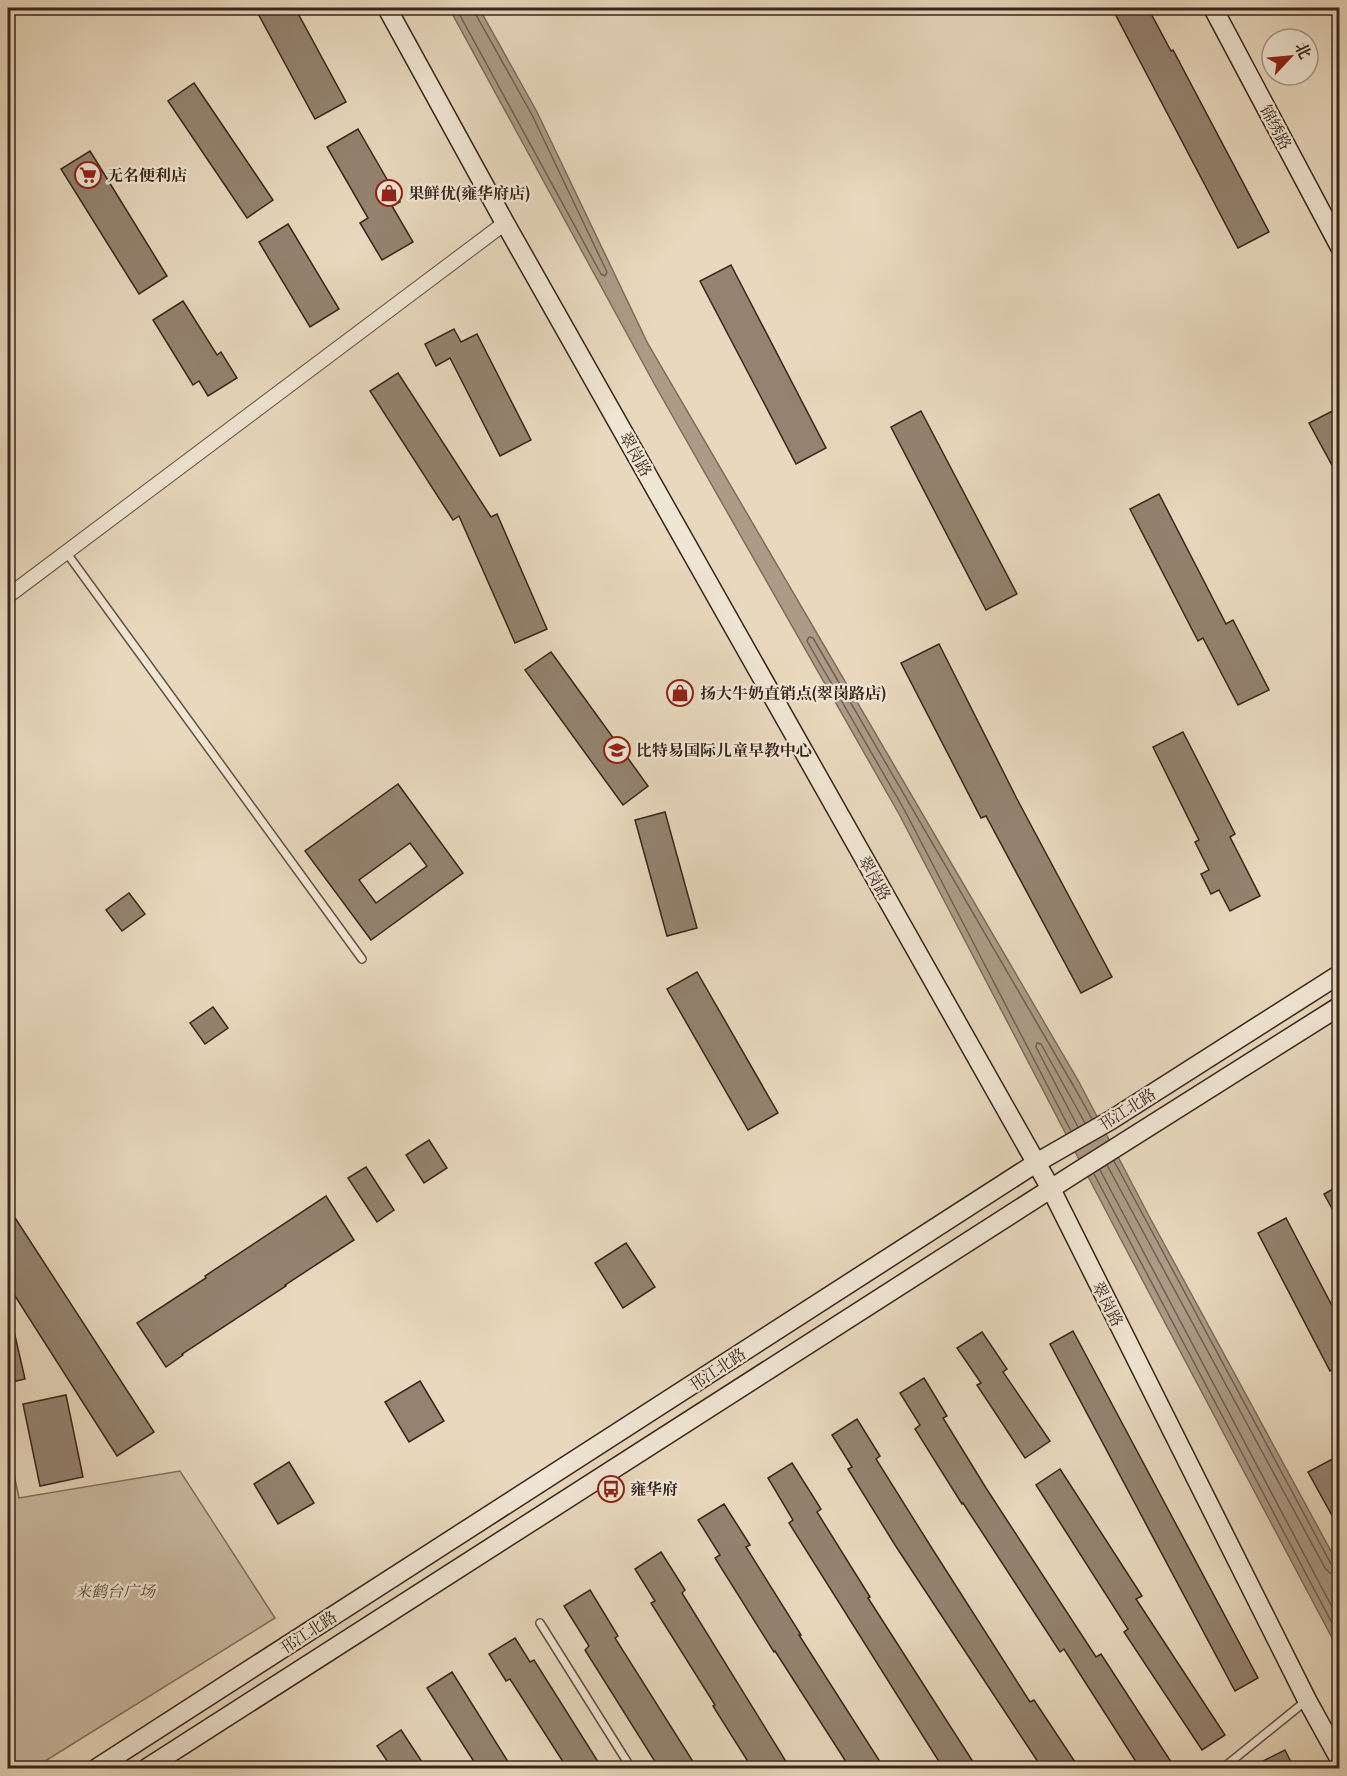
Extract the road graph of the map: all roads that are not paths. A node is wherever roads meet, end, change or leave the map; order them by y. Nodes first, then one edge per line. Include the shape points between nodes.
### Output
1 (387, 8) edge
2 (1213, 8) edge
3 (505, 222) junction
4 (1340, 247) edge
5 (66, 552) junction
6 (8, 596) edge
7 (362, 959) dead end
8 (1340, 974) edge
9 (1340, 1006) edge
10 (1036, 1162) junction
11 (1051, 1189) junction
12 (540, 1623) dead end
13 (1307, 1700) junction
14 (1340, 1760) edge
15 (97, 1768) edge
16 (147, 1768) edge
17 (631, 1768) edge
18 (1223, 1768) edge

1 - 3 main road, 翠岗路
2 - 4 main road, 锦绣路
3 - 5 street
3 - 10 main road, 翠岗路
5 - 6 street
5 - 7 lane
8 - 10 main road, 邗江北路 via 1111,1120
9 - 11 main road, 邗江北路
10 - 11 main road, 翠岗路
10 - 15 main road, 邗江北路
11 - 13 main road, 翠岗路
11 - 16 main road, 邗江北路
12 - 17 lane
13 - 14 main road, 翠岗路
13 - 18 lane

